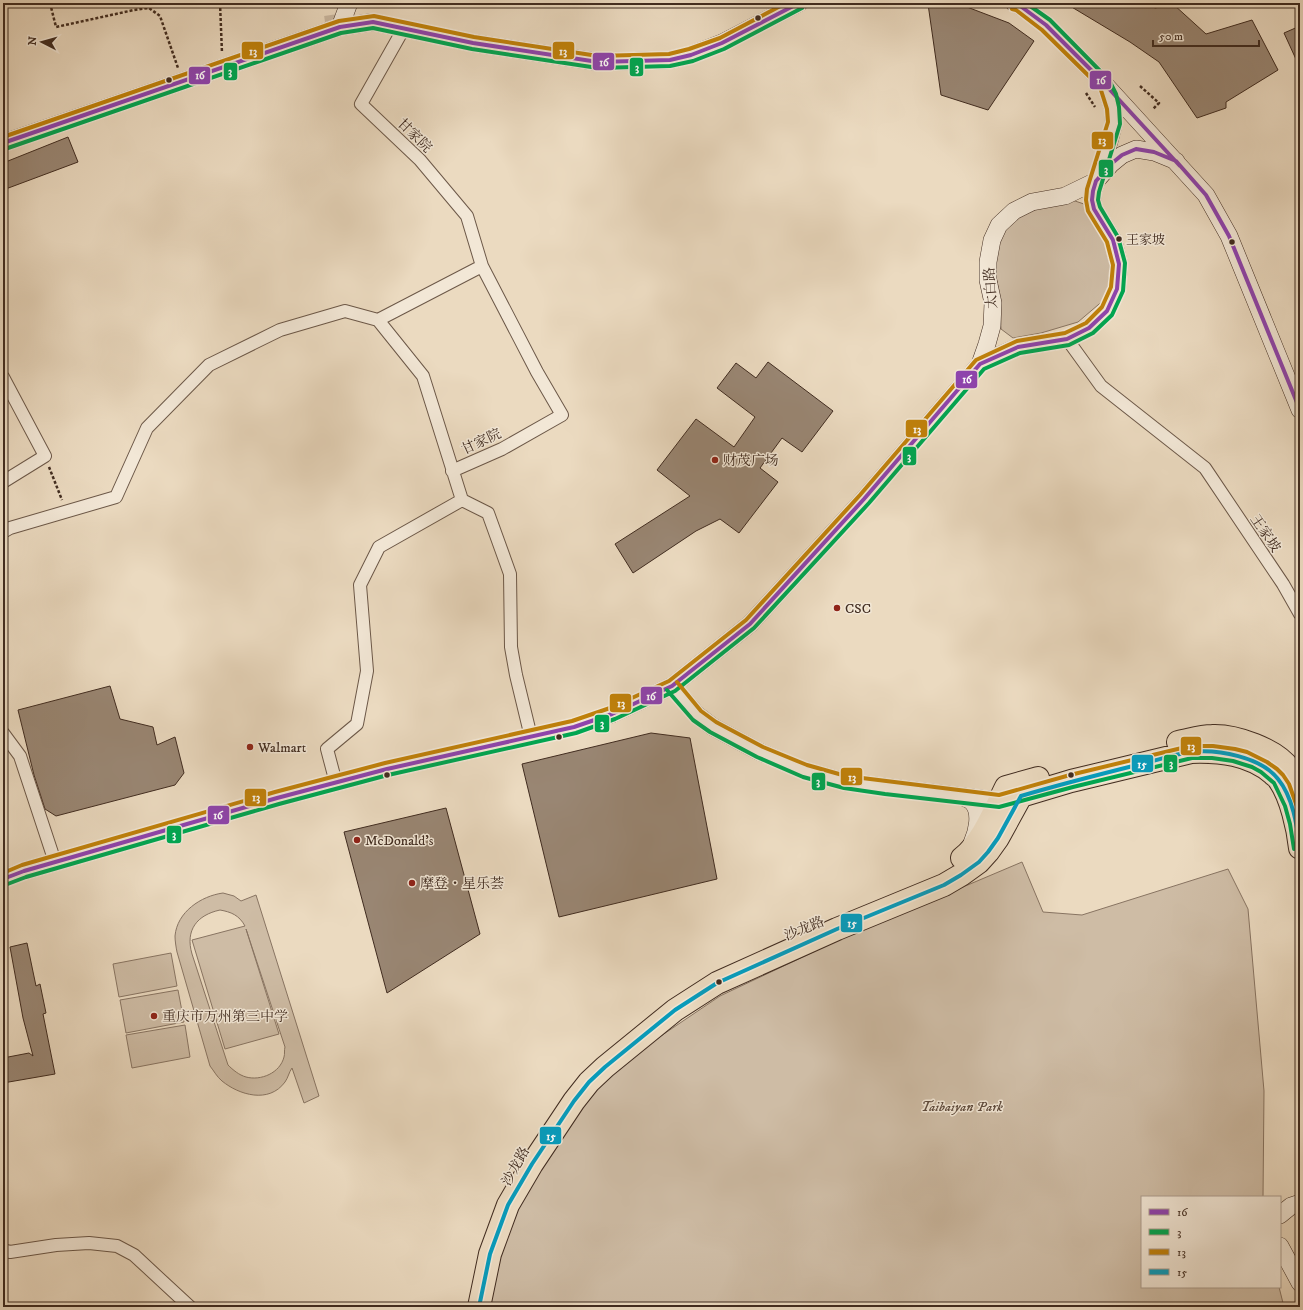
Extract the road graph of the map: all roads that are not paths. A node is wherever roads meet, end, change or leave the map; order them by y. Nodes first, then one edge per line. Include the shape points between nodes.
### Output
1 (349, 3) edge
2 (799, 3) edge
3 (1014, 3) edge
4 (340, 27) junction
5 (404, 28) junction
6 (1105, 84) junction
7 (3, 143) edge
8 (1176, 162) junction
9 (1096, 181) junction
10 (482, 266) junction
11 (378, 320) junction
12 (1067, 339) junction
13 (980, 364) junction
14 (3, 376) edge
15 (1300, 410) edge
16 (452, 471) junction
17 (3, 482) edge
18 (462, 500) junction
19 (3, 532) edge
20 (1300, 614) edge
21 (672, 686) junction
22 (3, 733) edge
23 (531, 737) junction
24 (336, 783) junction
25 (1300, 792) edge
26 (1009, 794) junction
27 (960, 796) junction
28 (1300, 848) edge
29 (967, 854) junction
30 (54, 862) junction
31 (3, 879) edge
32 (1300, 1203) edge
33 (1281, 1214) edge
34 (1281, 1248) edge
35 (5, 1252) edge
36 (1300, 1282) edge
37 (190, 1307) edge
38 (466, 1307) edge
39 (479, 1307) edge

1 - 4 main road
2 - 5 main road via 722,43 670,60 598,62 473,43
3 - 6 main road via 1046,25
4 - 5 main road via 373,22
4 - 7 main road
5 - 10 street, 甘家院 via 361,104 420,160 467,216
6 - 8 main road
6 - 9 main road, 太白路 via 1113,108 1114,123
8 - 9 main road, 太白路 via 1154,152 1136,149 1122,155
8 - 15 main road via 1206,196 1229,236
9 - 12 main road, 太白路 via 1092,200 1094,209 1113,240 1119,264 1117,288 1107,311 1089,328
9 - 13 main road, 太白路 via 1065,196 1032,202 1014,211 999,225 992,240 988,262 988,280 993,303 992,326
10 - 11 street
10 - 16 street, 甘家院 via 562,415 502,449
11 - 16 street via 423,376
11 - 19 street via 345,311 280,330 209,365 147,428 116,497
12 - 13 main road, 太白路 via 1018,347
12 - 20 street, 王家坡 via 1101,386 1205,468 1283,584
13 - 21 main road, 太白路 via 864,499 750,624
14 - 17 street via 45,456
16 - 18 street
18 - 23 street via 488,513 510,574 511,647
18 - 24 street via 379,547 360,585 367,671 357,724 327,749
21 - 23 main road, 太白路 via 612,714 574,727
21 - 27 main road via 697,715 713,727 760,752 805,770 846,782
22 - 30 street via 20,756
23 - 24 main road, 太白路
24 - 30 main road, 太白路
25 - 26 highway via 1289,768 1270,753 1242,741 1211,736 1082,766
26 - 27 main road via 991,791
26 - 28 highway via 1191,752 1231,754 1250,759 1266,768 1279,780 1290,803
26 - 29 highway, 沙龙路
26 - 39 highway, 沙龙路 via 998,838 979,862 961,875 944,885 837,929 717,983 675,1010 589,1082 532,1164 508,1205 490,1254
27 - 29 main road via 971,801 978,815 977,826
29 - 38 highway, 沙龙路 via 938,873 713,968 664,1002 599,1054 555,1102 504,1184 484,1229
30 - 31 main road, 太白路
32 - 33 main road
34 - 36 main road
35 - 37 street via 89,1243 116,1246 134,1256

